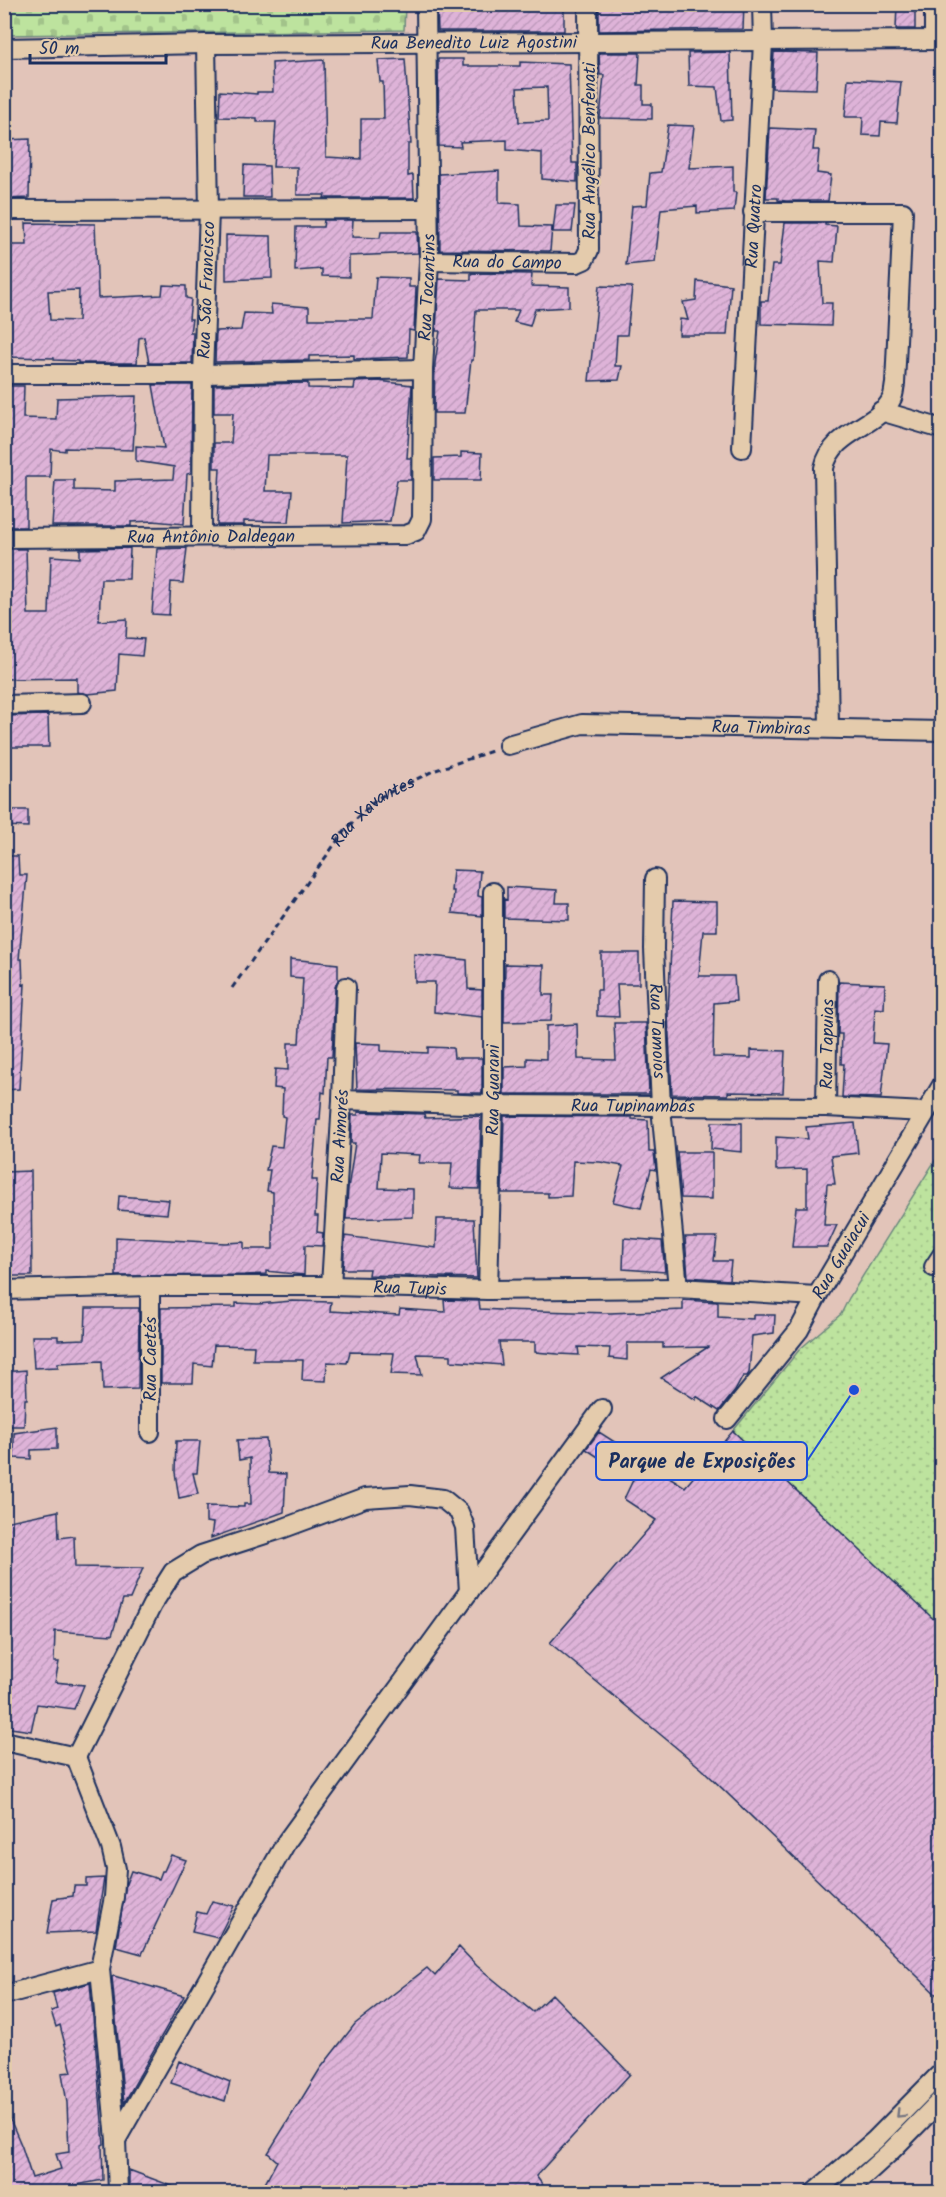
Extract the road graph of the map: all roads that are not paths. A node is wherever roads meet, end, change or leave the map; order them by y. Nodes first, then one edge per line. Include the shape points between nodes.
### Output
1 (426, 4) edge
2 (588, 4) edge
3 (762, 4) edge
4 (934, 4) edge
5 (588, 40) junction
6 (938, 40) edge
7 (763, 42) junction
8 (426, 43) junction
9 (206, 44) junction
10 (4, 48) edge
11 (427, 209) junction
12 (4, 210) edge
13 (209, 211) junction
14 (753, 212) junction
15 (584, 260) joint
16 (429, 261) junction
17 (423, 369) junction
18 (4, 374) edge
19 (203, 374) junction
20 (881, 411) junction
21 (942, 429) edge
22 (742, 448) dead end
23 (416, 531) joint
24 (202, 536) junction
25 (4, 538) edge
26 (82, 703) dead end
27 (4, 705) edge
28 (829, 727) junction
29 (942, 731) edge
30 (508, 745) road end
31 (655, 879) dead end
32 (493, 892) dead end
33 (828, 980) dead end
34 (346, 987) dead end
35 (942, 1085) edge
36 (342, 1100) junction
37 (493, 1105) junction
38 (662, 1107) junction
39 (826, 1107) junction
40 (925, 1112) junction
41 (150, 1286) junction
42 (331, 1286) junction
43 (678, 1288) junction
44 (4, 1290) edge
45 (488, 1290) junction
46 (817, 1296) junction
47 (602, 1409) dead end
48 (727, 1419) dead end
49 (150, 1432) dead end
50 (469, 1592) junction
51 (4, 1741) edge
52 (76, 1757) junction
53 (100, 1969) junction
54 (4, 1995) edge
55 (942, 2072) edge
56 (942, 2099) edge
57 (116, 2140) junction
58 (118, 2193) edge
59 (815, 2193) edge
60 (846, 2193) edge

1 - 8 street, Rua Tocantins
2 - 5 street, Rua Angélico Benfenati
3 - 7 street, Rua Quatro
4 - 6 street
5 - 7 street, Rua Benedito Luiz Agostini
5 - 8 street, Rua Benedito Luiz Agostini
5 - 15 street, Rua Angélico Benfenati via 589,250
6 - 7 street, Rua Benedito Luiz Agostini
7 - 14 street, Rua Quatro
8 - 9 street, Rua Benedito Luiz Agostini
8 - 11 street, Rua Tocantins
9 - 10 street, Rua Benedito Luiz Agostini
9 - 13 street, Rua São Francisco
11 - 13 street
11 - 16 street, Rua Tocantins
12 - 13 street
13 - 19 street, Rua São Francisco
14 - 20 street via 903,213 895,384 892,399
14 - 22 street, Rua Quatro
15 - 16 street, Rua do Campo
16 - 17 street, Rua Tocantins
17 - 19 street
17 - 23 street, Rua Tocantins via 422,519
18 - 19 street
19 - 24 street, Rua São Francisco
20 - 21 street
20 - 28 street via 832,448 824,468
23 - 24 street, Rua Antônio Daldegan via 406,535
24 - 25 street, Rua Antônio Daldegan
26 - 27 street
28 - 29 street, Rua Timbiras
28 - 30 street, Rua Timbiras via 582,724
31 - 38 street, Rua Tamoios via 654,949
32 - 37 street, Rua Guarani
33 - 39 street, Rua Tapuias
34 - 36 street, Rua Aimorés
35 - 40 street, Rua Guaiacui
36 - 37 street, Rua Tupinambás
36 - 42 street, Rua Aimorés
37 - 38 street, Rua Tupinambás
37 - 45 street, Rua Guarani
38 - 39 street, Rua Tupinambás
38 - 43 street, Rua Tamoios
39 - 40 street, Rua Tupinambás
40 - 46 street, Rua Guaiacui
41 - 42 street, Rua Tupis
41 - 44 street, Rua Tupis
41 - 49 street, Rua Caetés
42 - 45 street, Rua Tupis
43 - 45 street, Rua Tupis
43 - 46 street, Rua Tupis
46 - 48 street, Rua Guaiacui via 800,1330
47 - 50 street
50 - 52 street via 465,1527 459,1512 443,1499 410,1495 365,1498 201,1555 173,1572 152,1605
50 - 57 street via 287,1841
51 - 52 street
52 - 53 street via 116,1869
53 - 54 street
53 - 57 street
55 -> 59 street
56 - 60 street
57 - 58 street

